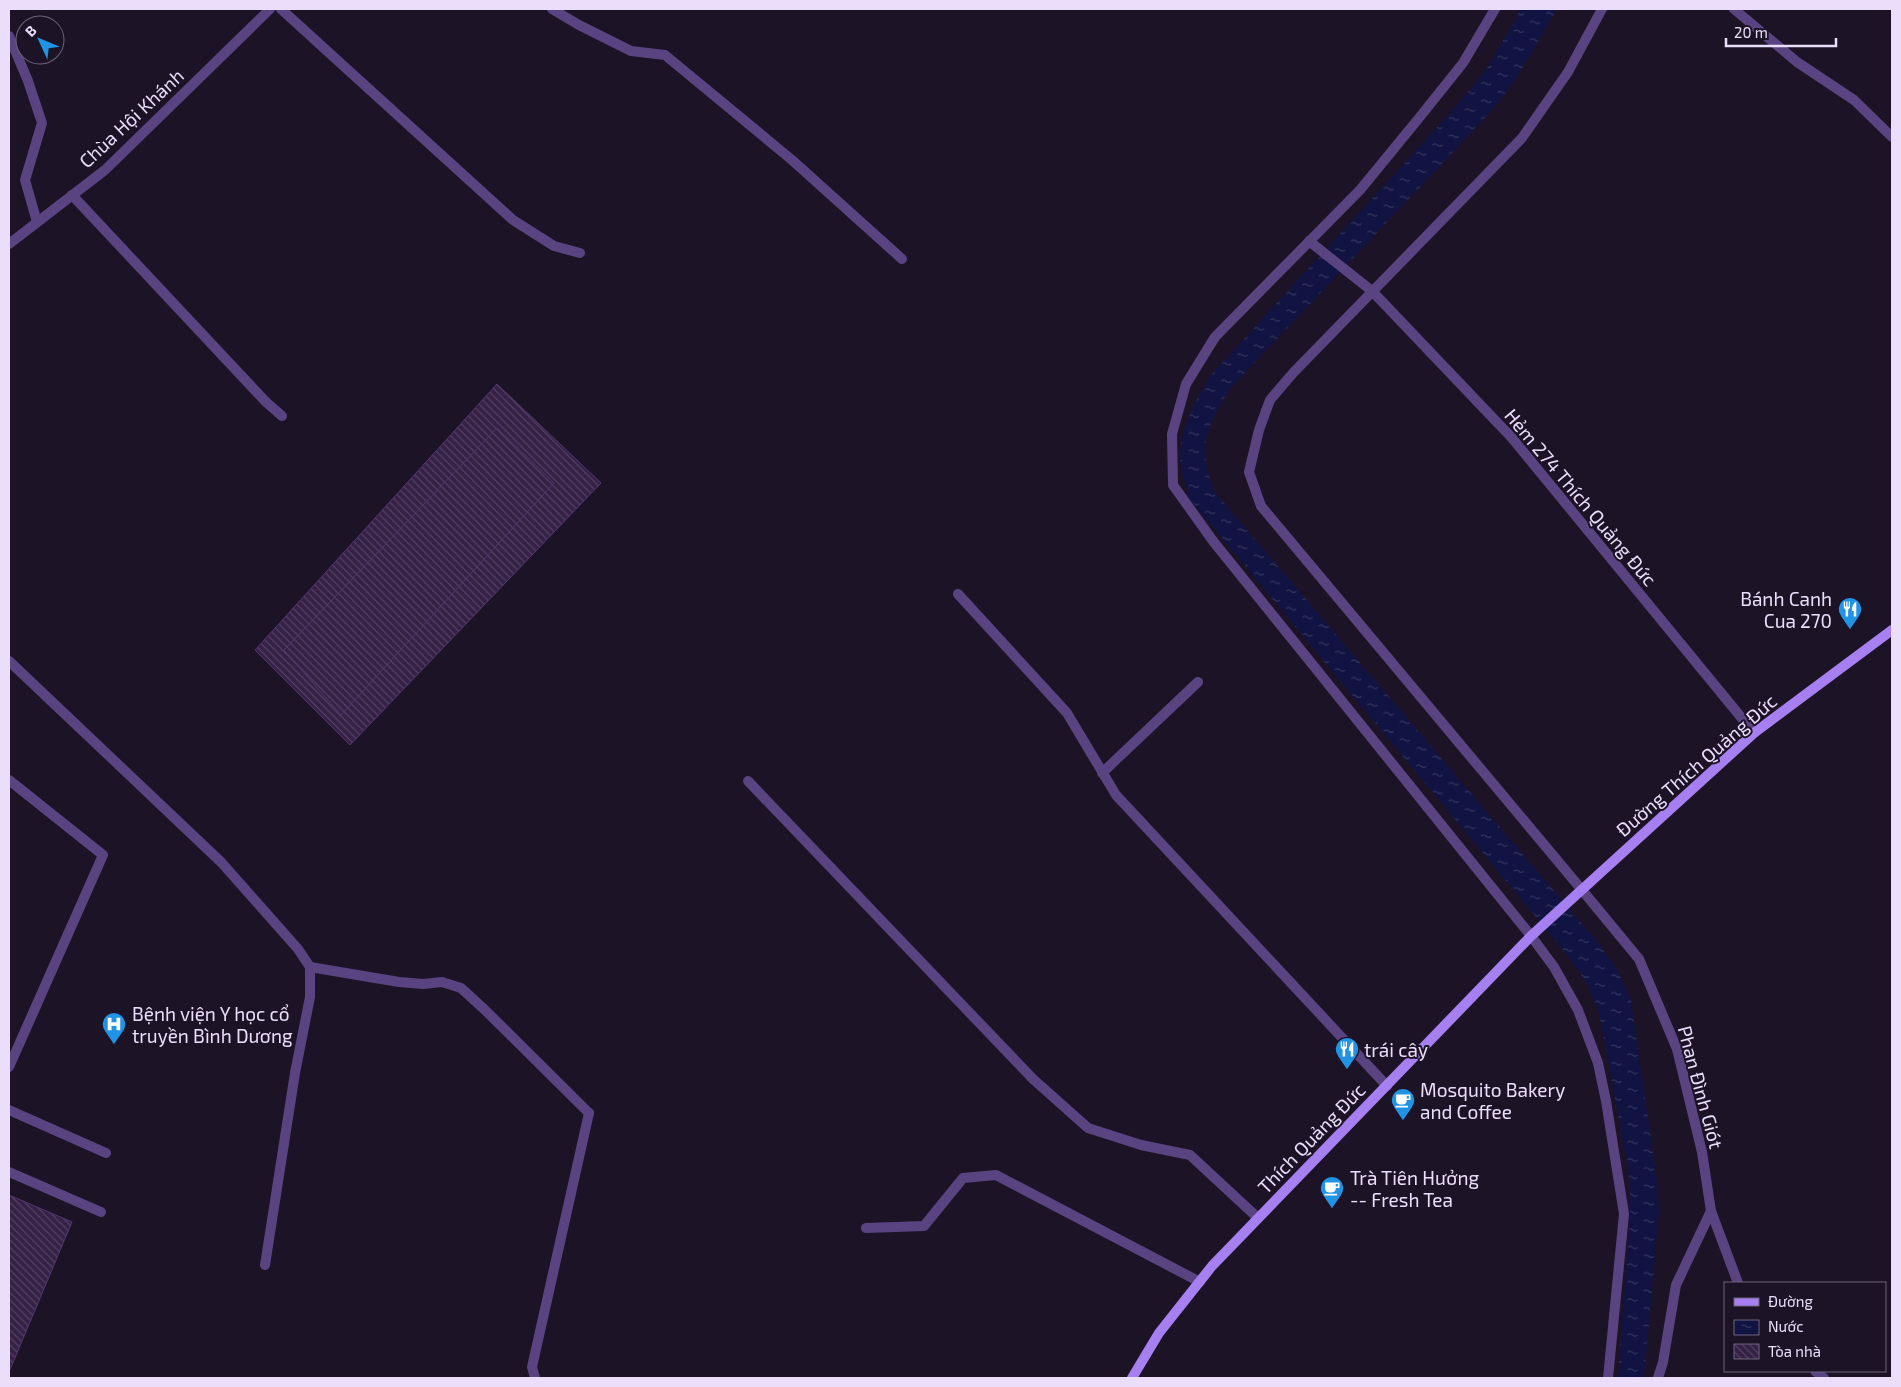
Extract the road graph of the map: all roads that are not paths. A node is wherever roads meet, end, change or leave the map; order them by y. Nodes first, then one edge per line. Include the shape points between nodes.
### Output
1 (270, 9) edge
2 (281, 9) edge
3 (552, 9) edge
4 (1495, 9) edge
5 (1602, 9) edge
6 (1734, 9) edge
7 (9, 36) edge
8 (1891, 133) edge
9 (72, 196) junction
10 (37, 222) junction
11 (1309, 241) junction
12 (9, 244) edge
13 (580, 254) dead end
14 (902, 259) dead end
15 (1372, 291) junction
16 (282, 416) dead end
17 (958, 594) dead end
18 (1892, 630) edge
19 (9, 661) edge
20 (1198, 682) dead end
21 (1754, 733) junction
22 (1102, 773) junction
23 (9, 780) edge
24 (748, 781) dead end
25 (1579, 893) junction
26 (1534, 934) junction
27 (310, 967) junction
28 (9, 1067) edge
29 (1387, 1086) junction
30 (9, 1110) edge
31 (106, 1153) dead end
32 (9, 1172) edge
33 (1711, 1211) junction
34 (101, 1212) dead end
35 (1258, 1218) junction
36 (866, 1228) dead end
37 (265, 1265) dead end
38 (1200, 1282) junction
39 (1738, 1282) edge
40 (535, 1378) edge
41 (1132, 1378) edge
42 (1608, 1378) edge
43 (1658, 1378) edge

1 - 9 street, Chùa Hội Khánh via 105,170
2 - 13 street via 513,220 554,246
3 - 14 street via 631,51 665,55 792,160
4 - 11 street via 1463,62 1419,118 1360,190
5 - 15 street, Phan Đình Giót via 1568,72 1522,138
6 - 8 street via 1798,62 1854,100
7 - 10 street via 42,123 25,180
9 - 10 street, Chùa Hội Khánh
9 - 16 street
10 - 12 street, Chùa Hội Khánh
11 - 15 street, Hẻm 274 Thích Quảng Đức
11 - 26 street via 1215,337 1186,384 1172,434 1172,485 1212,541
15 - 21 street, Hẻm 274 Thích Quảng Đức via 1512,438
15 - 25 street, Phan Đình Giót via 1270,400 1249,472 1261,506
17 - 22 street via 1067,712
18 - 21 street, Đường Thích Quảng Đức
19 - 27 street via 221,862
20 - 22 street
21 - 25 street, Đường Thích Quảng Đức
22 - 29 street via 1116,795
23 - 28 street via 103,855
24 - 35 street via 1033,1079 1088,1128 1141,1145 1190,1155
25 - 26 street, Thích Quảng Đức
25 - 33 street, Phan Đình Giót via 1639,959 1677,1049 1702,1152
26 - 29 street, Thích Quảng Đức
26 - 42 street via 1578,1010 1598,1063 1606,1101 1624,1214
27 - 37 street via 310,997
27 - 40 street via 399,982 442,982 461,988 589,1113 532,1367
29 - 35 street, Thích Quảng Đức
30 - 31 street
32 - 34 street
33 - 39 street, Phan Đình Giót
33 - 43 street via 1676,1285
35 - 38 street, Thích Quảng Đức
36 - 38 street via 924,1226 963,1178 996,1174
38 - 41 street, Thích Quảng Đức via 1159,1333

